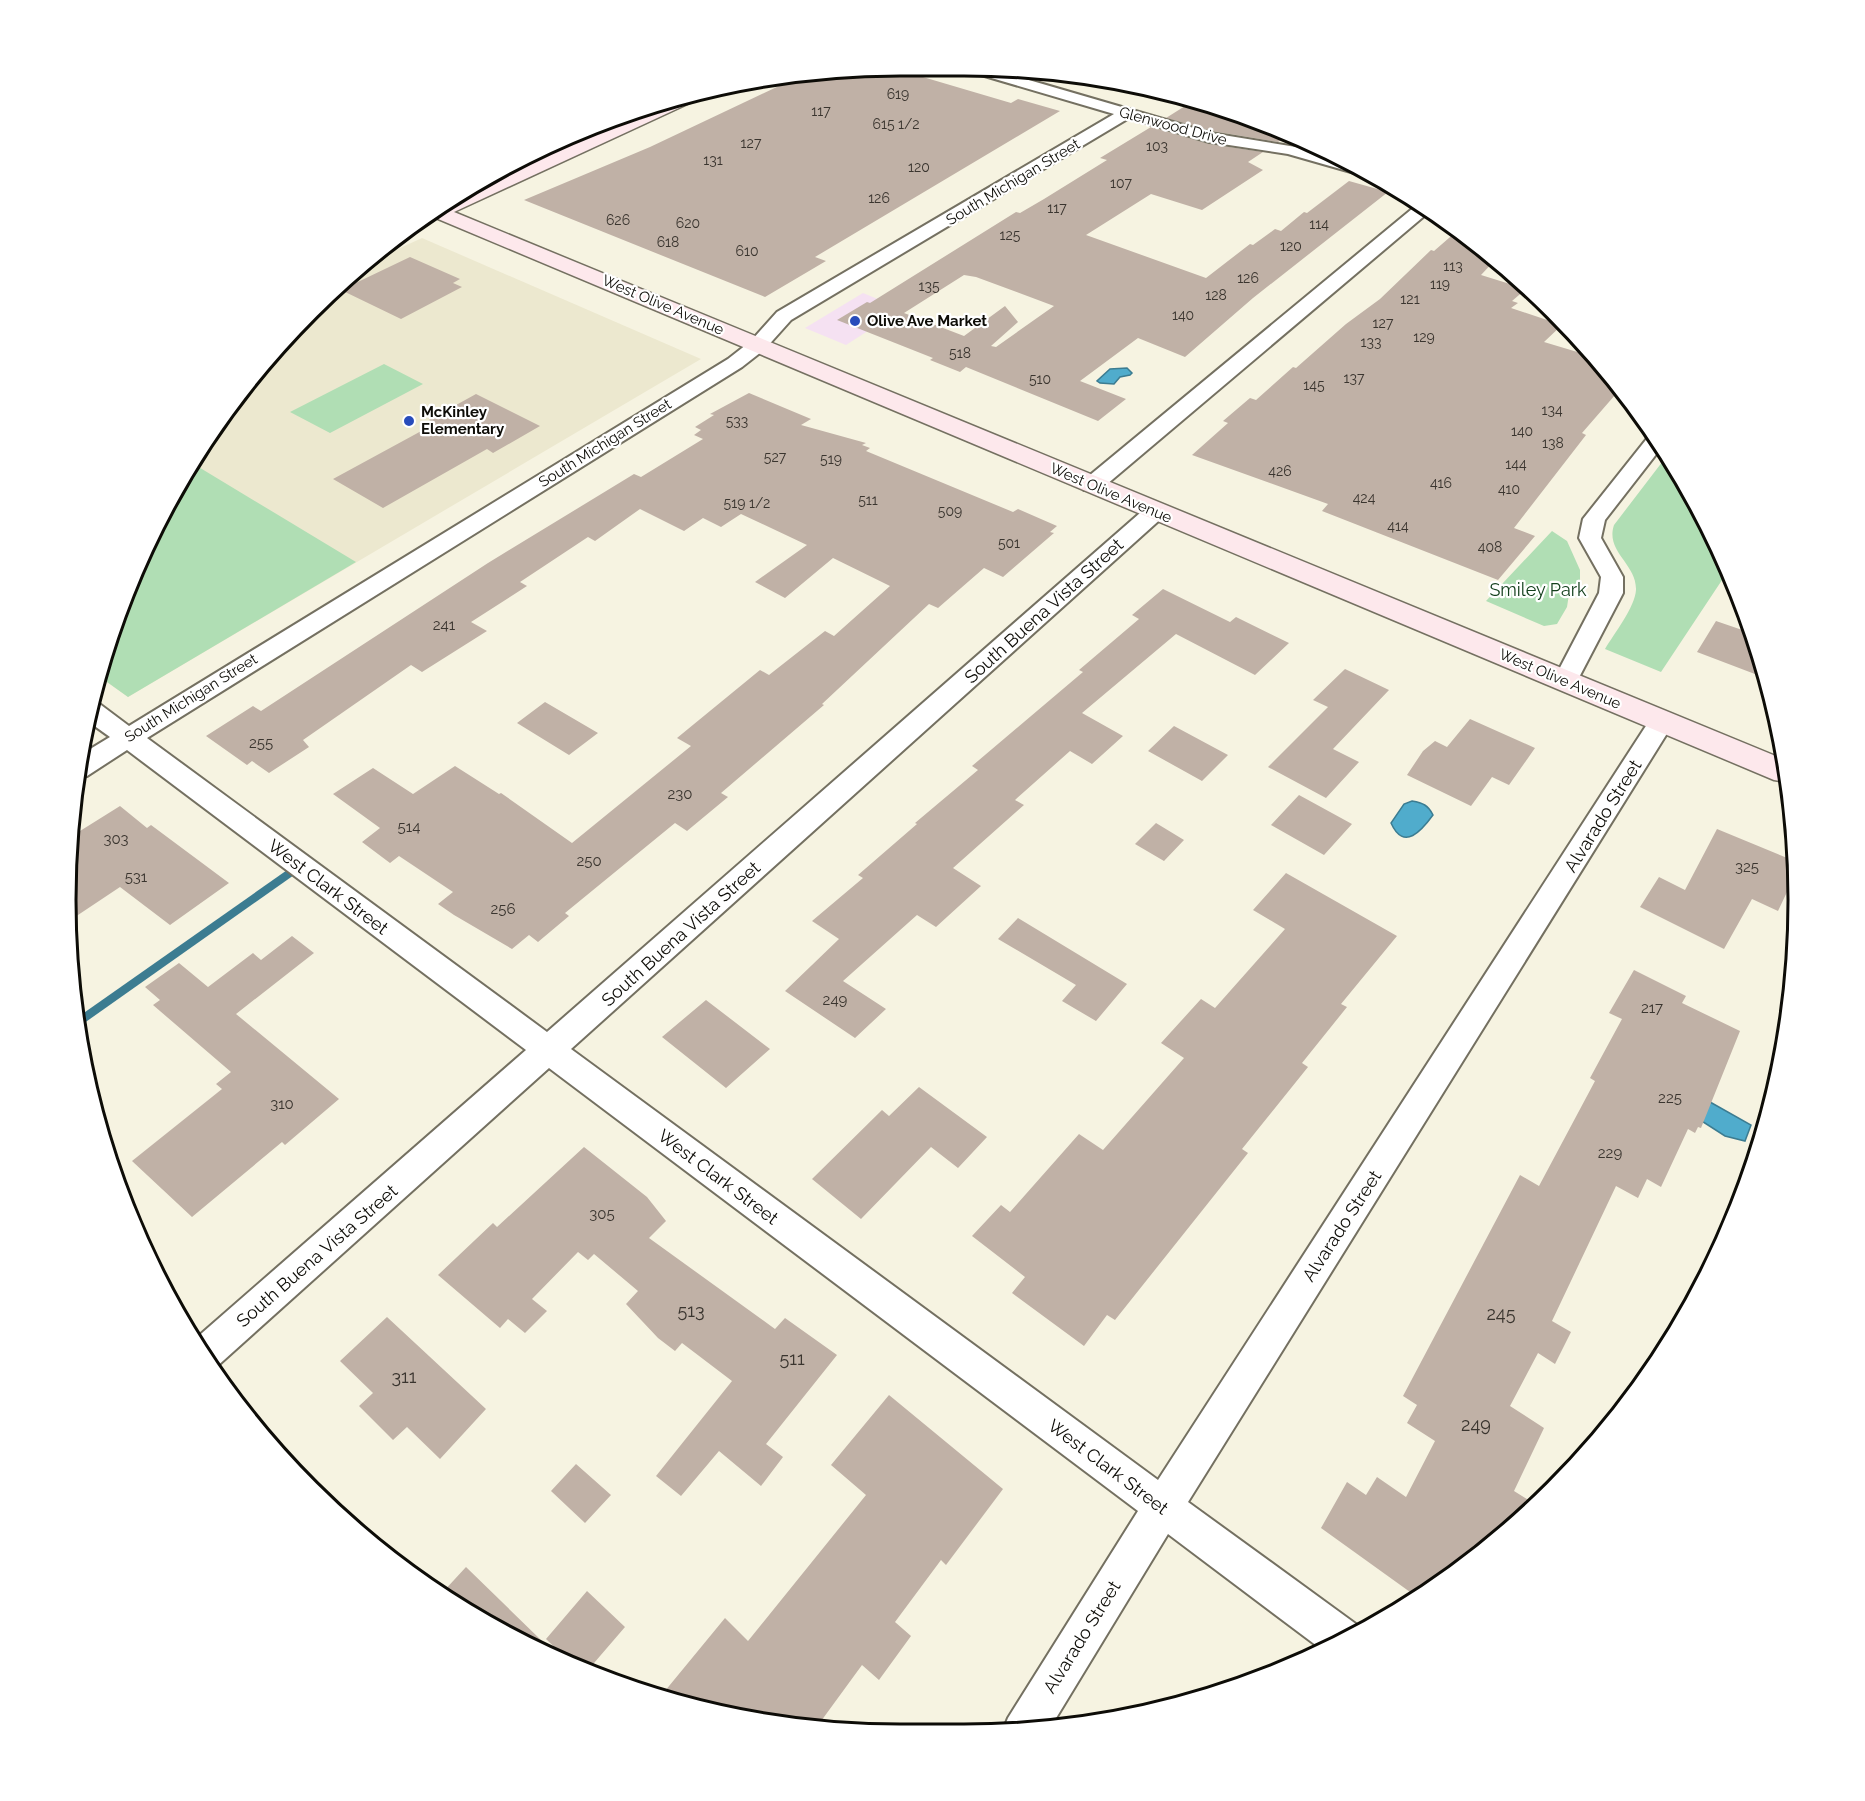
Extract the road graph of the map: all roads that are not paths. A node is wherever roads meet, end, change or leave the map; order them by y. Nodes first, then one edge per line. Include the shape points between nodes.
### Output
1 (1005, 78) edge
2 (1127, 113) junction
3 (641, 118) edge
4 (1329, 161) edge
5 (477, 194) edge
6 (1418, 213) edge
7 (444, 214) edge
8 (758, 345) junction
9 (1652, 446) edge
10 (1092, 485) junction
11 (1156, 511) junction
12 (1565, 681) junction
13 (98, 715) edge
14 (1662, 721) junction
15 (128, 736) junction
16 (89, 762) edge
17 (1777, 769) edge
18 (549, 1051) junction
19 (210, 1350) edge
20 (1162, 1508) junction
21 (1337, 1636) edge
22 (1029, 1722) edge

1 - 2 street, Glenwood Drive
2 - 4 street, Glenwood Drive via 1209,137 1290,150
2 - 8 street, South Michigan Street via 784,316
3 - 5 street
6 - 10 street
7 - 8 street, West Olive Avenue
8 - 10 street, West Olive Avenue
8 - 15 street, South Michigan Street
9 - 12 street via 1594,519 1590,538 1612,576 1611,593
10 - 11 street, West Olive Avenue
11 - 12 street, West Olive Avenue
11 - 18 street, South Buena Vista Street
12 - 14 street, West Olive Avenue
13 - 15 street, West Clark Street
14 - 17 street, West Olive Avenue
14 - 20 street, Alvarado Street
15 - 16 street, South Michigan Street
15 - 18 street, West Clark Street
18 - 19 street, South Buena Vista Street
18 - 20 street, West Clark Street
20 - 21 street, West Clark Street
20 - 22 street, Alvarado Street

